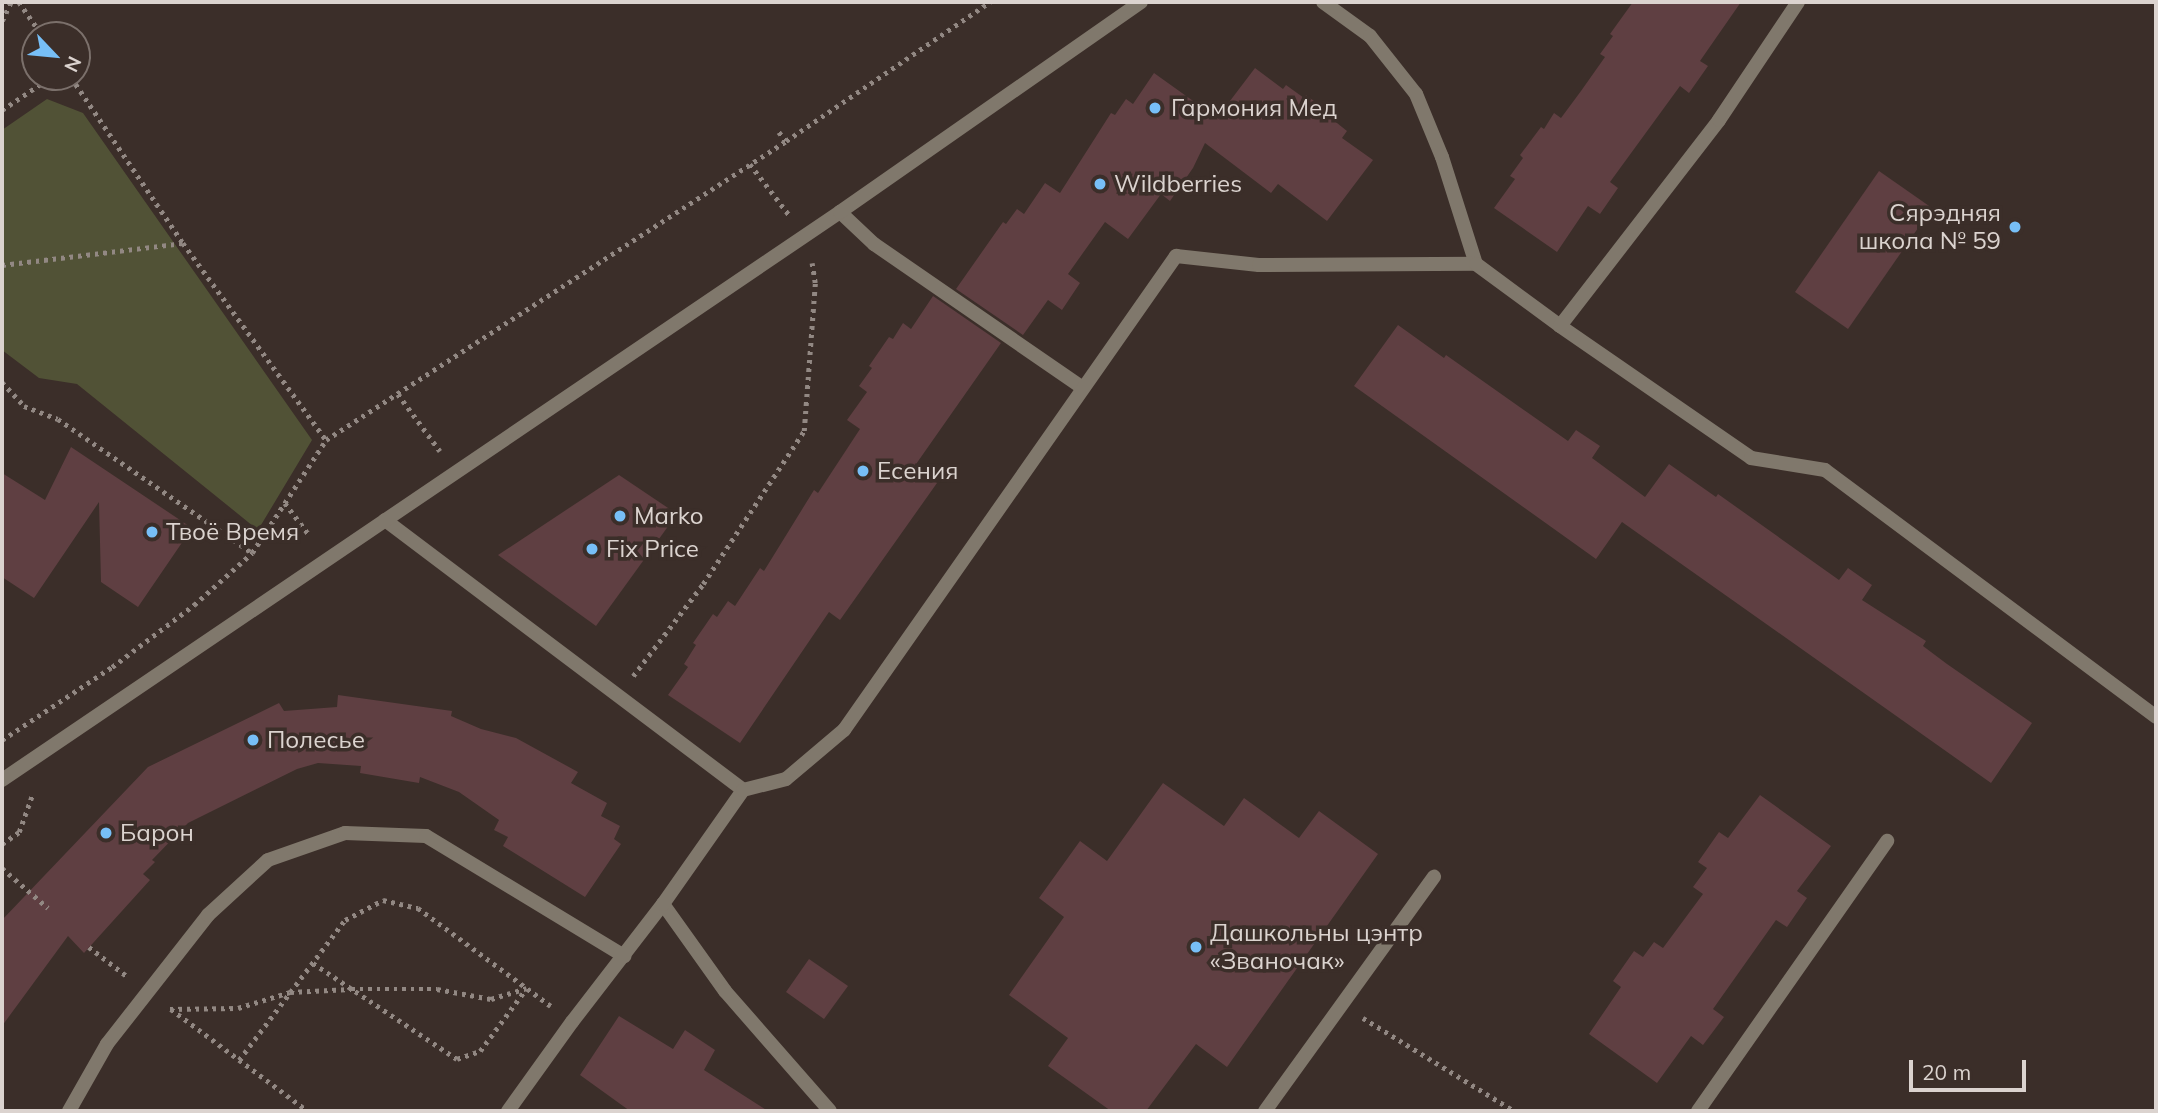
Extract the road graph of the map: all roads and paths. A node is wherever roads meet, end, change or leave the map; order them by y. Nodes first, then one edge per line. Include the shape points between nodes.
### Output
1 (11, 2) edge
2 (19, 2) edge
3 (990, 2) edge
4 (1141, 2) edge
5 (1323, 2) edge
6 (1798, 2) edge
7 (2, 21) edge
8 (32, 21) edge
9 (30, 91) edge
10 (80, 91) edge
11 (2, 110) edge
12 (779, 132) dead end
13 (786, 141) junction
14 (750, 164) junction
15 (840, 212) junction
16 (790, 217) dead end
17 (183, 243) junction
18 (810, 252) dead end
19 (1476, 264) junction
20 (2, 265) edge
21 (1560, 326) junction
22 (2, 382) edge
23 (1081, 387) junction
24 (398, 394) junction
25 (326, 440) junction
26 (441, 452) dead end
27 (285, 503) junction
28 (385, 520) junction
29 (310, 536) dead end
30 (252, 553) junction
31 (630, 680) dead end
32 (2156, 717) edge
33 (2, 740) edge
34 (2, 780) edge
35 (743, 790) junction
36 (34, 791) dead end
37 (1887, 841) dead end
38 (2, 845) edge
39 (2, 868) edge
40 (1434, 877) dead end
41 (663, 904) junction
42 (48, 908) dead end
43 (89, 947) dead end
44 (624, 956) junction
45 (313, 963) junction
46 (526, 988) junction
47 (351, 989) junction
48 (148, 992) junction
49 (290, 992) junction
50 (1343, 1005) junction
51 (170, 1009) junction
52 (572, 1022) junction
53 (239, 1060) junction
54 (69, 1111) edge
55 (308, 1111) edge
56 (508, 1111) edge
57 (830, 1111) edge
58 (1265, 1111) edge
59 (1514, 1111) edge
60 (1698, 1111) edge

1 - 7 path
2 - 8 path
3 - 13 path
4 - 15 lane
5 - 19 lane via 1370,36 1416,94 1442,157
6 - 21 lane via 1719,120
9 - 11 path
10 - 17 path
12 - 13 path
13 - 14 path
14 - 16 path
14 - 24 path
15 - 23 lane via 874,244
15 - 28 lane
17 - 20 path
17 - 25 path
18 - 31 path via 815,283 804,431 703,584
19 - 21 lane
19 - 23 lane via 1259,265 1176,256
21 - 32 lane via 1751,458 1825,470
22 - 30 path via 24,406 58,419
23 - 35 lane via 844,730 786,779
24 - 25 path
24 - 26 path
25 - 27 path
27 - 29 path
27 - 30 path
28 - 34 lane
28 - 35 lane
30 - 33 path via 194,605 112,667
35 - 41 lane
36 - 38 path via 19,832
37 - 60 lane
39 - 42 path
40 - 50 lane
41 - 44 lane
41 - 57 lane via 725,992
43 - 48 path
44 - 48 lane via 426,836 345,833 268,860 208,915
44 - 52 lane
45 - 46 path via 345,920 383,900 418,908
45 - 47 path
45 - 49 path
46 - 47 path via 491,999 437,989
46 - 47 path via 480,1051 457,1059
46 - 52 path
47 - 49 path
48 - 51 path
48 - 54 lane via 107,1044
49 - 51 path via 238,1008
49 - 53 path
50 - 58 lane
50 - 59 path
51 - 53 path
52 - 56 lane
53 - 55 path

